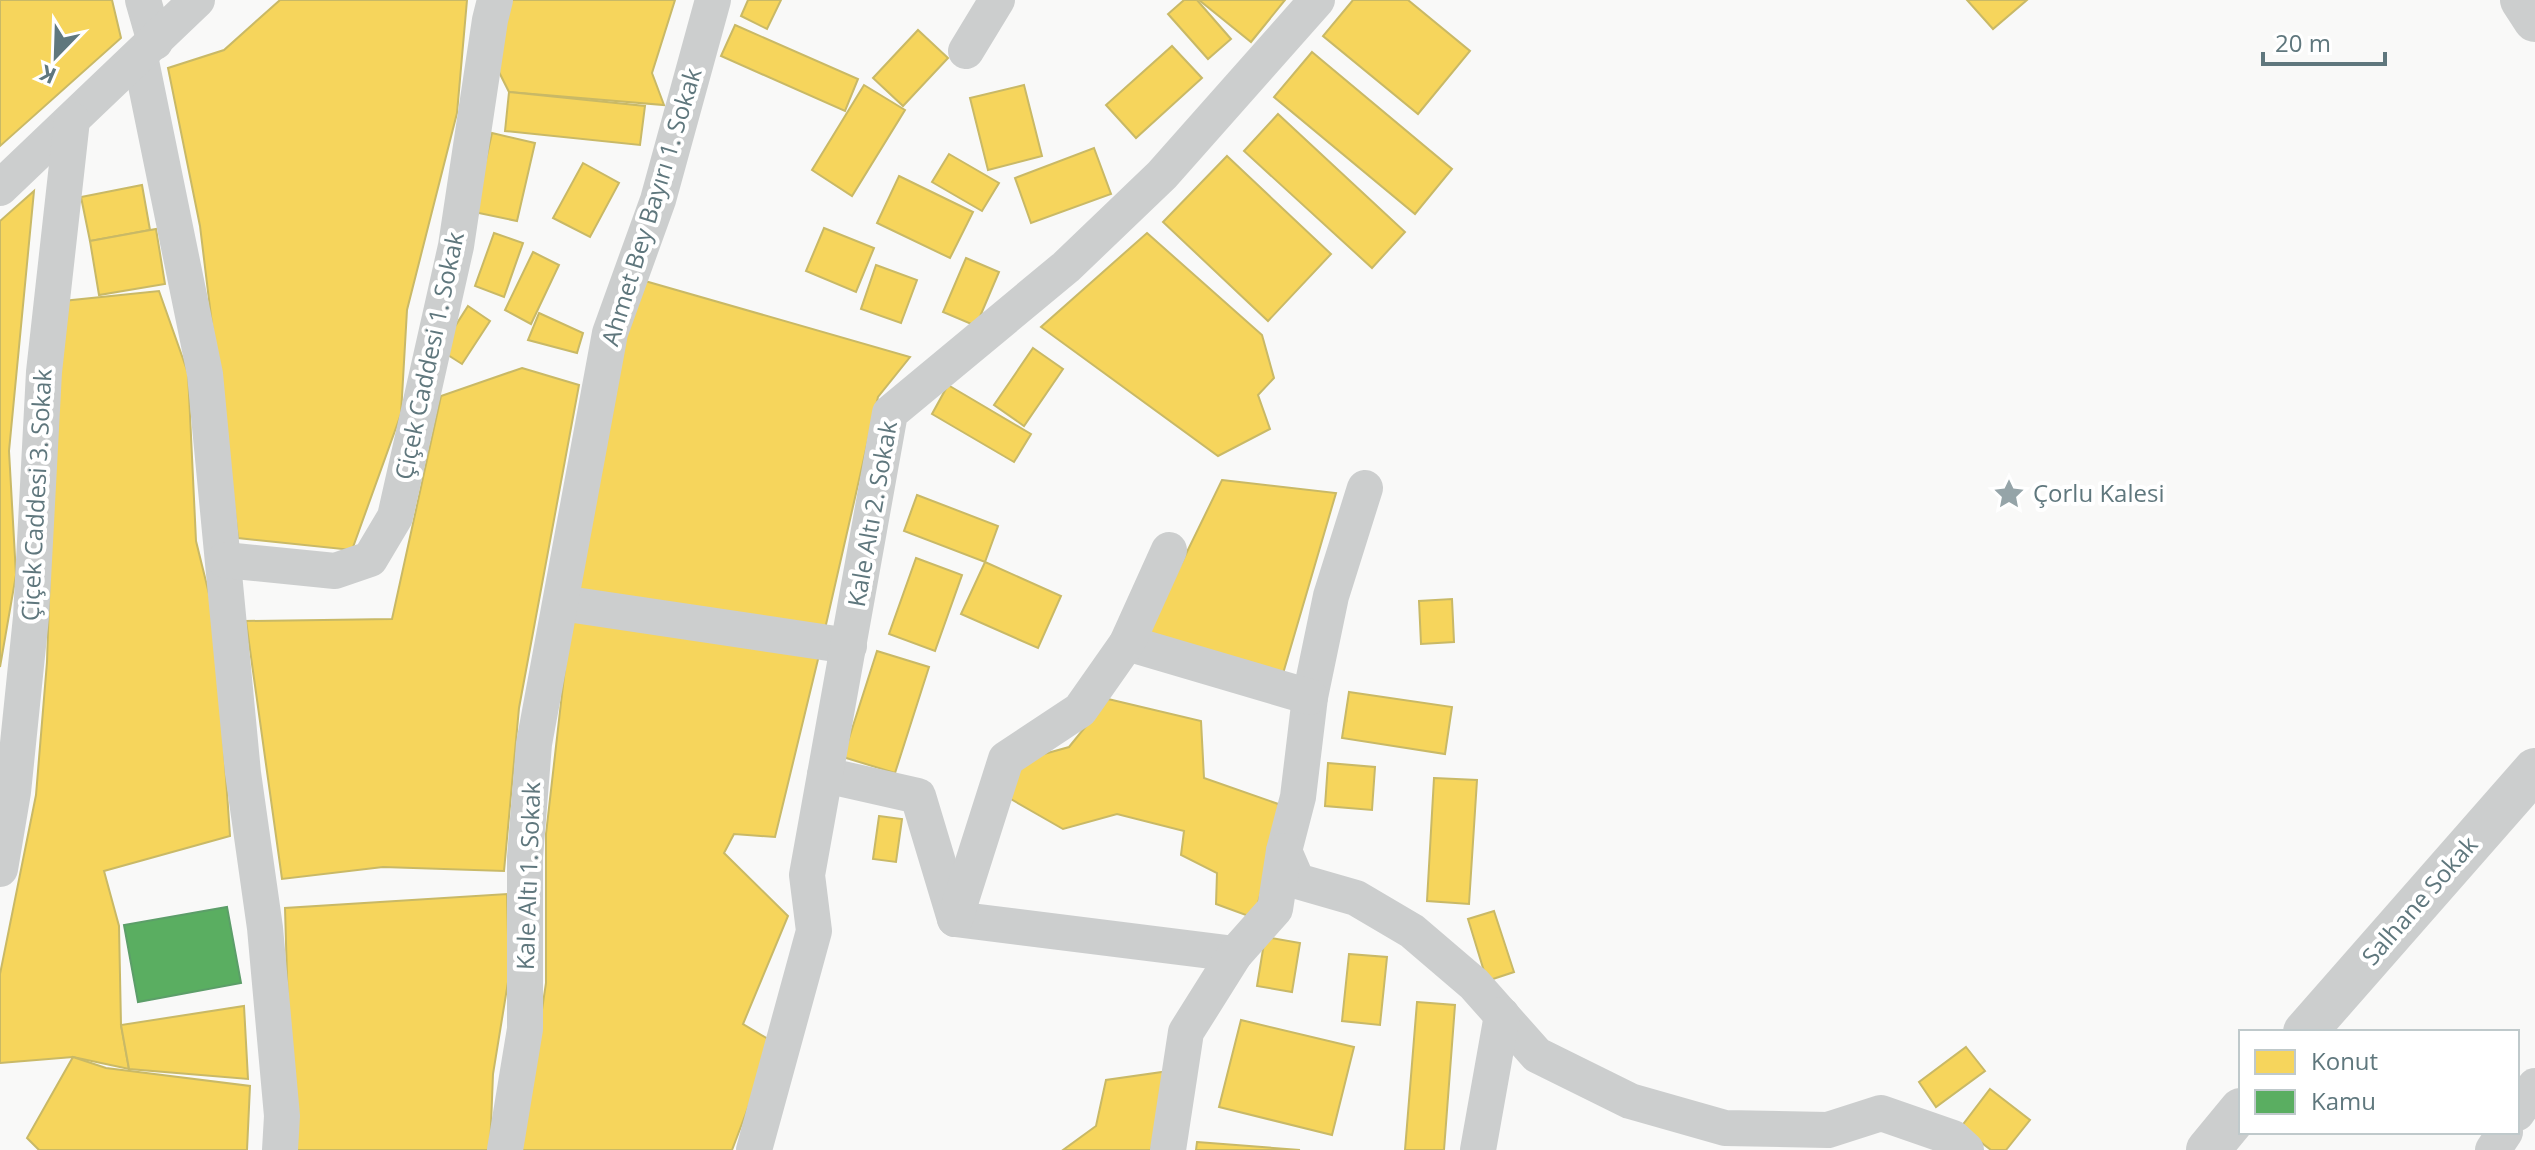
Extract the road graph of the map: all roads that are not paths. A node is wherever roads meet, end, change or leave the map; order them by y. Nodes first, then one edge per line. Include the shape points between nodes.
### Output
1 (143, 0) edge
2 (197, 0) edge
3 (495, 0) edge
4 (713, 0) edge
5 (997, 0) edge
6 (1317, 0) edge
7 (2522, 0) edge
8 (2535, 20) edge
9 (148, 49) junction
10 (966, 51) dead end
11 (72, 120) junction
12 (0, 188) edge
13 (1365, 488) dead end
14 (1169, 550) dead end
15 (225, 560) junction
16 (561, 603) junction
17 (1127, 643) junction
18 (849, 646) junction
19 (1310, 697) junction
20 (2535, 770) edge
21 (825, 775) junction
22 (1284, 851) junction
23 (0, 869) edge
24 (955, 919) junction
25 (1235, 954) junction
26 (1502, 1015) junction
27 (2307, 1030) edge
28 (2535, 1086) edge
29 (2519, 1110) edge
30 (2239, 1112) edge
31 (280, 1150) edge
32 (505, 1150) edge
33 (754, 1150) edge
34 (1168, 1150) edge
35 (1478, 1150) edge
36 (1966, 1150) edge
37 (2208, 1150) edge

1 - 9 street
2 - 9 street
3 - 15 street, Çiçek Caddesi 1. Sokak via 456,246 395,517 370,559 335,571
4 - 16 street, Ahmet Bey Bayırı 1. Sokak via 658,200 610,333
5 - 10 street
6 - 18 street, Kale Altı 2. Sokak via 1162,175 1066,267 890,413
7 - 8 street
9 - 11 street
9 - 15 street via 205,374
11 - 12 street
11 - 23 street, Çiçek Caddesi 3. Sokak via 44,372 31,617
13 - 19 street via 1331,596
14 - 17 street
15 - 31 street via 243,773 265,928 282,1116
16 - 18 street
16 - 32 street, Kale Altı 1. Sokak via 534,744 525,857 525,1029
17 - 19 street
17 - 24 street via 1080,710 1006,759
18 - 21 street, Kale Altı 2. Sokak
19 - 22 street via 1298,797
20 - 27 street, Salhane Sokak
21 - 24 street via 918,796
21 - 33 street, Kale Altı 2. Sokak via 807,875 814,931
22 - 25 street via 1275,909
22 - 26 street via 1297,881 1356,898 1412,931
24 - 25 street
25 - 34 street via 1186,1032
26 - 35 street
26 - 36 street via 1537,1055 1630,1101 1725,1128 1828,1130 1881,1113 1953,1138
28 - 29 street
30 - 37 street

